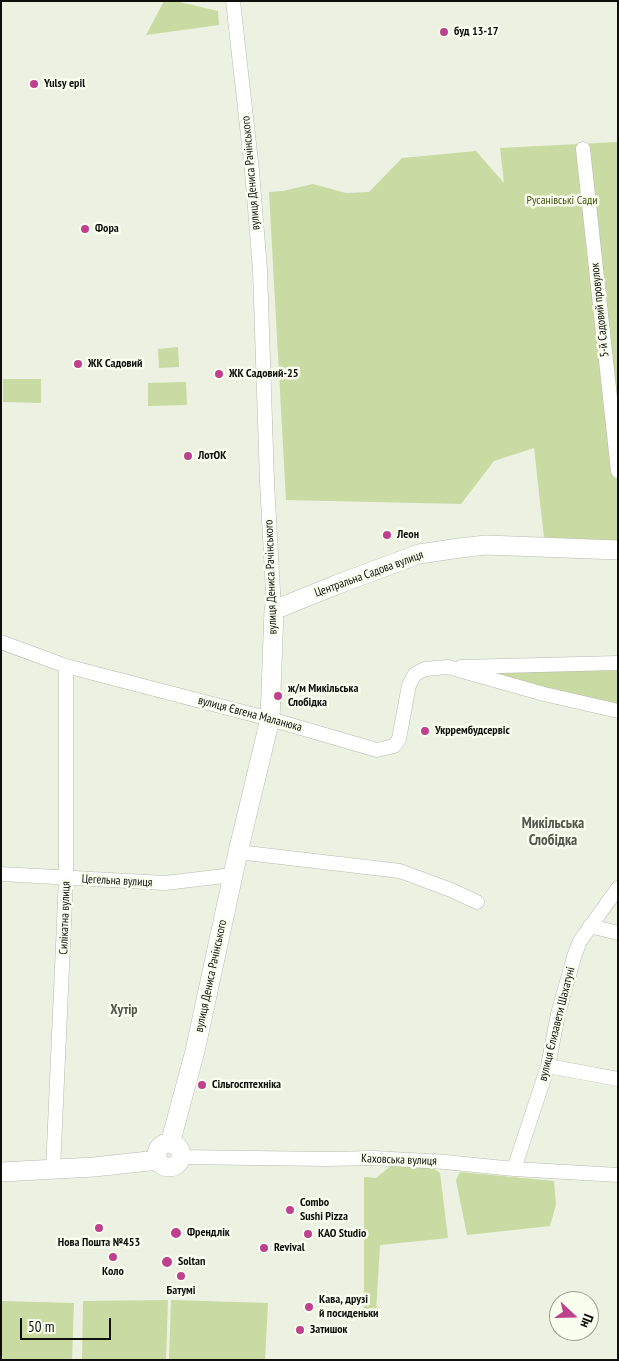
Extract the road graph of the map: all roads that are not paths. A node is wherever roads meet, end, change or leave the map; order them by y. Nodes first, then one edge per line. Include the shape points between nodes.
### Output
1 (233, 1) edge
2 (583, 149) dead end
3 (618, 471) edge
4 (618, 550) edge
5 (274, 610) junction
6 (1, 642) edge
7 (618, 664) edge
8 (66, 666) junction
9 (448, 667) junction
10 (618, 711) edge
11 (270, 719) junction
12 (238, 852) junction
13 (1, 874) edge
14 (233, 875) junction
15 (66, 878) junction
16 (618, 888) edge
17 (477, 902) dead end
18 (590, 926) junction
19 (618, 933) edge
20 (548, 1066) junction
21 (618, 1079) edge
22 (175, 1150) junction
23 (514, 1169) junction
24 (54, 1170) junction
25 (1, 1172) edge
26 (618, 1176) edge

1 - 5 street, вулиця Дениса Рачінського via 260,270
2 - 3 street, 5-й Садовий провулок
4 - 5 main road, Центральна Садова вулиця via 486,545 419,554
5 - 11 main road, вулиця Дениса Рачінського
6 - 8 street, вулиця Євгена Маланюка
7 - 9 street, вулиця Євгена Маланюка
8 - 11 street, вулиця Євгена Маланюка
8 - 15 street, Силікатна вулиця
9 - 10 street, вулиця Євгена Маланюка
9 - 11 street, вулиця Євгена Маланюка via 425,669 415,674 409,685 399,739 394,746 377,750
11 - 12 main road, вулиця Дениса Рачінського
12 - 14 main road, вулиця Дениса Рачінського
12 - 17 street via 400,871
13 - 15 street, Цегельна вулиця
14 - 15 street, Цегельна вулиця via 165,883
14 - 22 main road, вулиця Дениса Рачінського
15 - 24 street, Силікатна вулиця
16 - 18 street, вулиця Єлизавети Шахатуні
18 - 19 street
18 - 20 street, вулиця Єлизавети Шахатуні via 574,957
20 - 21 street
20 - 23 street, вулиця Єлизавети Шахатуні
22 - 23 street, Каховська вулиця via 328,1159 374,1158
22 - 24 main road via 164,1144 157,1154 158,1160
23 - 26 street, Каховська вулиця
24 - 25 main road

